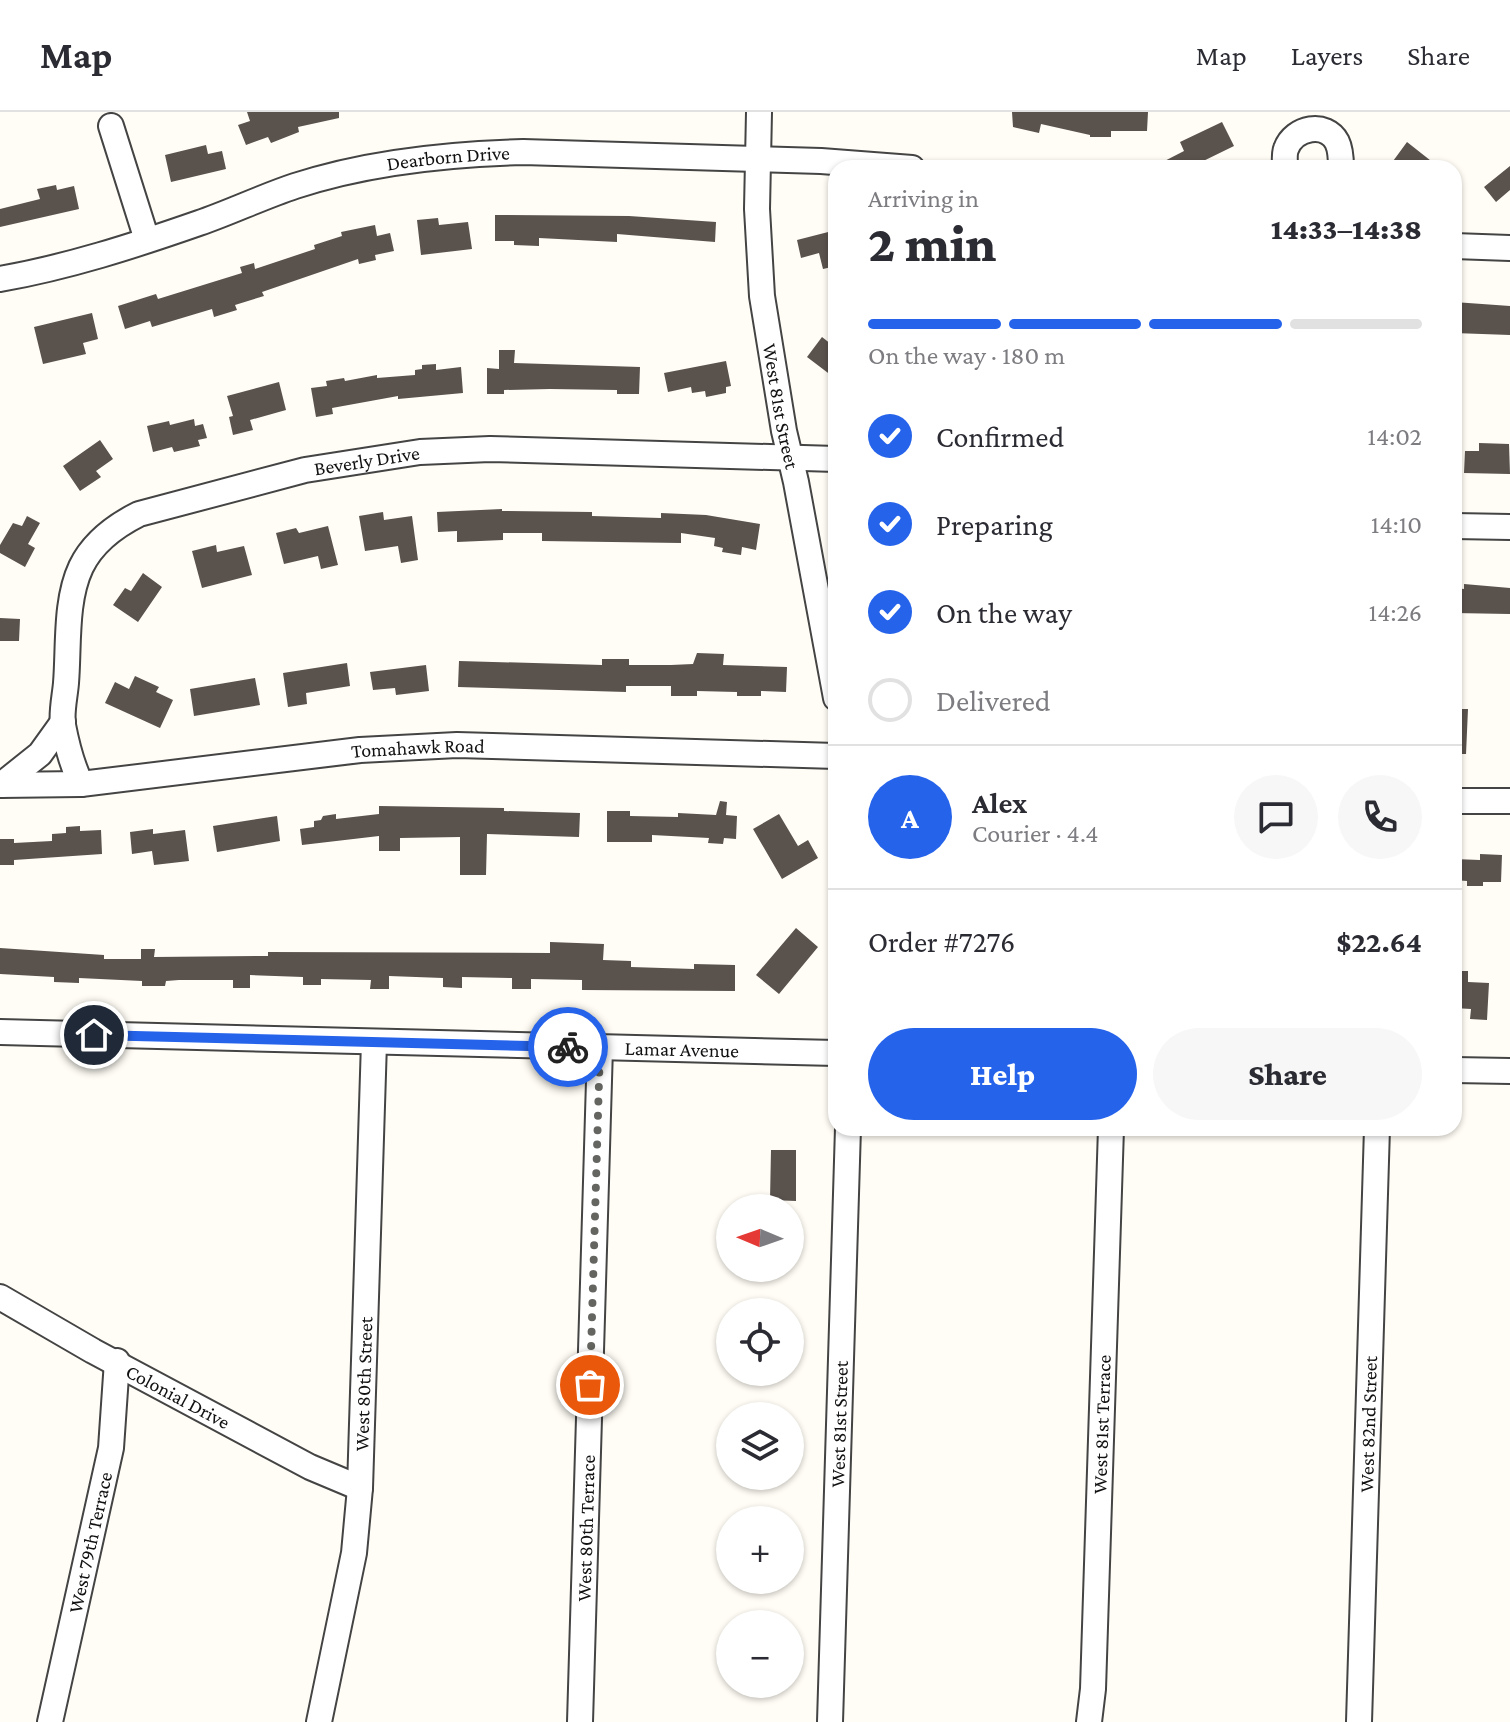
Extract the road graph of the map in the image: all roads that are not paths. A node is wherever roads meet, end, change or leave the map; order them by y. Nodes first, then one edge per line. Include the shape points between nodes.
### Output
1 (759, 112) edge
2 (111, 126) dead end
3 (757, 159) junction
4 (1285, 160) edge
5 (1340, 160) edge
6 (828, 163) edge
7 (147, 240) junction
8 (1462, 246) edge
9 (1510, 248) edge
10 (0, 279) edge
11 (790, 456) junction
12 (828, 458) edge
13 (1462, 526) edge
14 (1510, 527) edge
15 (828, 656) edge
16 (63, 722) junction
17 (828, 756) edge
18 (81, 784) junction
19 (1, 785) edge
20 (1462, 801) edge
21 (1510, 801) edge
22 (0, 1032) edge
23 (374, 1042) junction
24 (600, 1047) junction
25 (828, 1053) edge
26 (1462, 1070) edge
27 (1510, 1071) edge
28 (848, 1136) edge
29 (1111, 1136) edge
30 (1377, 1136) edge
31 (0, 1297) edge
32 (117, 1361) junction
33 (360, 1488) junction
34 (50, 1722) edge
35 (319, 1722) edge
36 (580, 1722) edge
37 (830, 1722) edge
38 (1089, 1722) edge
39 (1359, 1722) edge

1 - 3 street, West 81st Street
2 - 7 street
3 - 6 street, Dearborn Drive
3 - 7 street, Dearborn Drive via 523,152 407,161 297,185
3 - 11 street, West 81st Street via 762,296
4 - 5 street via 1292,139 1302,130 1315,129 1337,142
7 - 10 street, Dearborn Drive via 96,258
8 - 9 street
11 - 12 street, Beverly Drive
11 - 15 street, West 81st Street
11 - 16 street, Beverly Drive via 420,452 305,470 139,514 99,541 77,579
13 - 14 street
16 - 18 street, Beverly Drive
16 - 19 street via 40,754
17 - 18 street, Tomahawk Road via 457,745 360,750
18 - 19 street, Tomahawk Road
20 - 21 street
22 - 23 street, Lamar Avenue
23 - 24 street, Lamar Avenue
23 - 33 street, West 80th Street
24 - 25 street, Lamar Avenue
24 - 36 street, West 80th Terrace
26 - 27 street
28 - 37 street, West 81st Street
29 - 38 street, West 81st Terrace
30 - 39 street, West 82nd Street
31 - 32 street, Colonial Drive
32 - 33 street, Colonial Drive via 310,1467
32 - 34 street, West 79th Terrace via 111,1448
33 - 35 street, West 80th Street via 354,1553

